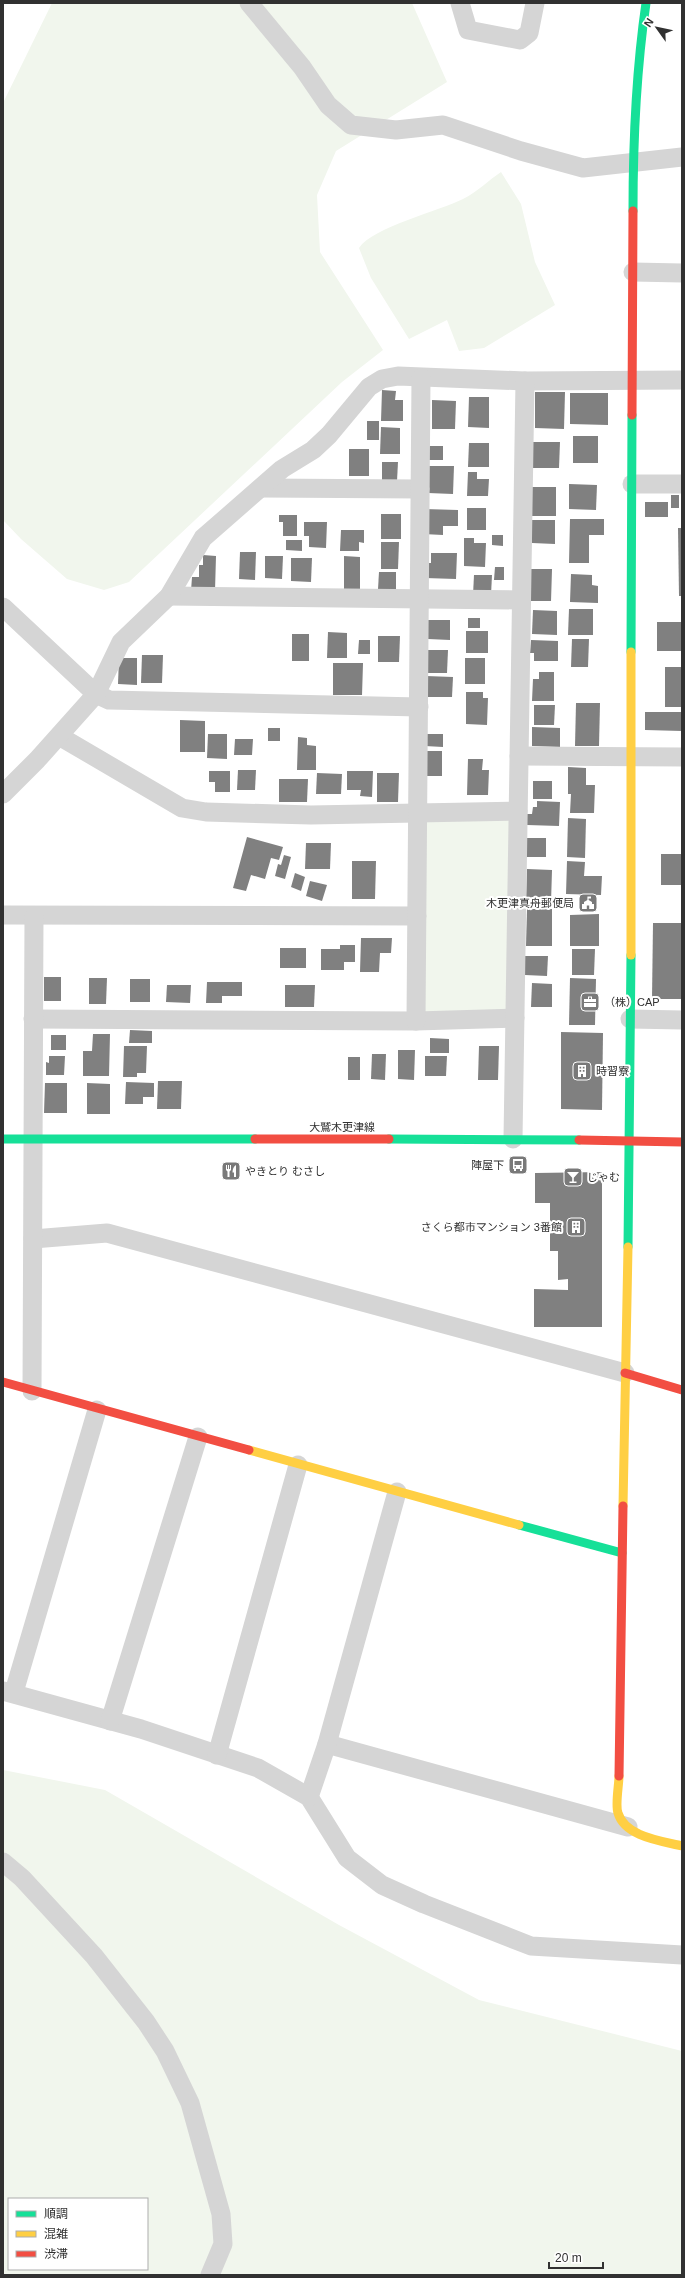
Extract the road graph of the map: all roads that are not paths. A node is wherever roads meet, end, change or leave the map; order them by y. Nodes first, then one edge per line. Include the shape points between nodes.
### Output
1 (249, 3) edge
2 (460, 3) edge
3 (535, 3) edge
4 (646, 3) edge
5 (682, 156) edge
6 (633, 162) junction
7 (633, 272) junction
8 (682, 273) edge
9 (421, 378) junction
10 (632, 380) junction
11 (682, 380) edge
12 (525, 381) junction
13 (632, 484) junction
14 (682, 484) edge
15 (261, 488) junction
16 (420, 489) junction
17 (169, 596) junction
18 (420, 599) junction
19 (521, 600) junction
20 (6, 617) edge
21 (96, 694) junction
22 (419, 707) junction
23 (59, 736) junction
24 (519, 756) junction
25 (631, 757) junction
26 (682, 757) edge
27 (3, 794) edge
28 (518, 811) junction
29 (418, 813) junction
30 (3, 915) edge
31 (417, 916) junction
32 (34, 917) junction
33 (515, 1018) junction
34 (630, 1019) junction
35 (33, 1020) junction
36 (682, 1020) edge
37 (416, 1021) junction
38 (3, 1139) edge
39 (33, 1139) junction
40 (513, 1139) junction
41 (630, 1141) junction
42 (682, 1142) edge
43 (33, 1238) junction
44 (625, 1373) junction
45 (3, 1382) edge
46 (682, 1390) edge
47 (32, 1391) junction
48 (97, 1410) junction
49 (198, 1437) junction
50 (298, 1465) junction
51 (397, 1492) junction
52 (622, 1553) junction
53 (9, 1692) edge
54 (110, 1721) junction
55 (327, 1744) junction
56 (217, 1755) junction
57 (309, 1797) junction
58 (628, 1827) junction
59 (682, 1846) edge
60 (3, 1862) edge
61 (682, 1955) edge
62 (210, 2275) edge

1 - 6 street via 302,67 328,105 351,125 396,130 443,125 583,168
2 - 3 street via 468,30 520,40 529,32
4 - 6 street via 639,53
5 - 6 street
6 - 7 street
7 - 8 street
7 - 10 street
9 - 12 street
9 - 15 street via 398,376 382,379 370,386 313,450 282,469
9 - 16 street
10 - 11 street
10 - 12 street
10 - 13 street
12 - 19 street
13 - 14 street
13 - 25 street
15 - 16 street
15 - 17 street via 203,538
16 - 18 street
17 - 18 street
17 - 21 street via 121,642
18 - 19 street
18 - 22 street
19 - 24 street
20 - 21 street
21 - 22 street via 109,700
21 - 23 street
22 - 29 street
23 - 27 street
23 - 29 street via 182,808 221,813 311,815
24 - 25 street
24 - 28 street
25 - 26 street
25 - 34 street
28 - 29 street
28 - 33 street
29 - 31 street
30 - 32 street
31 - 32 street
31 - 37 street
32 - 35 street
33 - 37 street
33 - 40 street
34 - 36 street
34 - 41 street
35 - 37 street
35 - 39 street
38 - 39 street, 大鷲木更津線
39 - 40 street, 大鷲木更津線
39 - 43 street
40 - 41 street, 大鷲木更津線
41 - 42 street, 大鷲木更津線
41 - 44 street
43 - 44 street via 107,1233
43 - 47 street
44 - 46 street
44 - 52 street
45 - 47 street
47 - 48 street
48 - 49 street
48 - 53 street
49 - 50 street
49 - 54 street
50 - 51 street
50 - 56 street
51 - 52 street
51 - 55 street
52 - 58 street via 618,1813
53 - 54 street
54 - 56 street
55 - 57 street
55 - 58 street
56 - 57 street via 258,1768
57 - 61 street via 347,1858 382,1885 424,1904 531,1946
58 - 59 street via 644,1836
60 - 62 street via 22,1878 94,1956 146,2022 165,2051 190,2103 221,2214 223,2244

